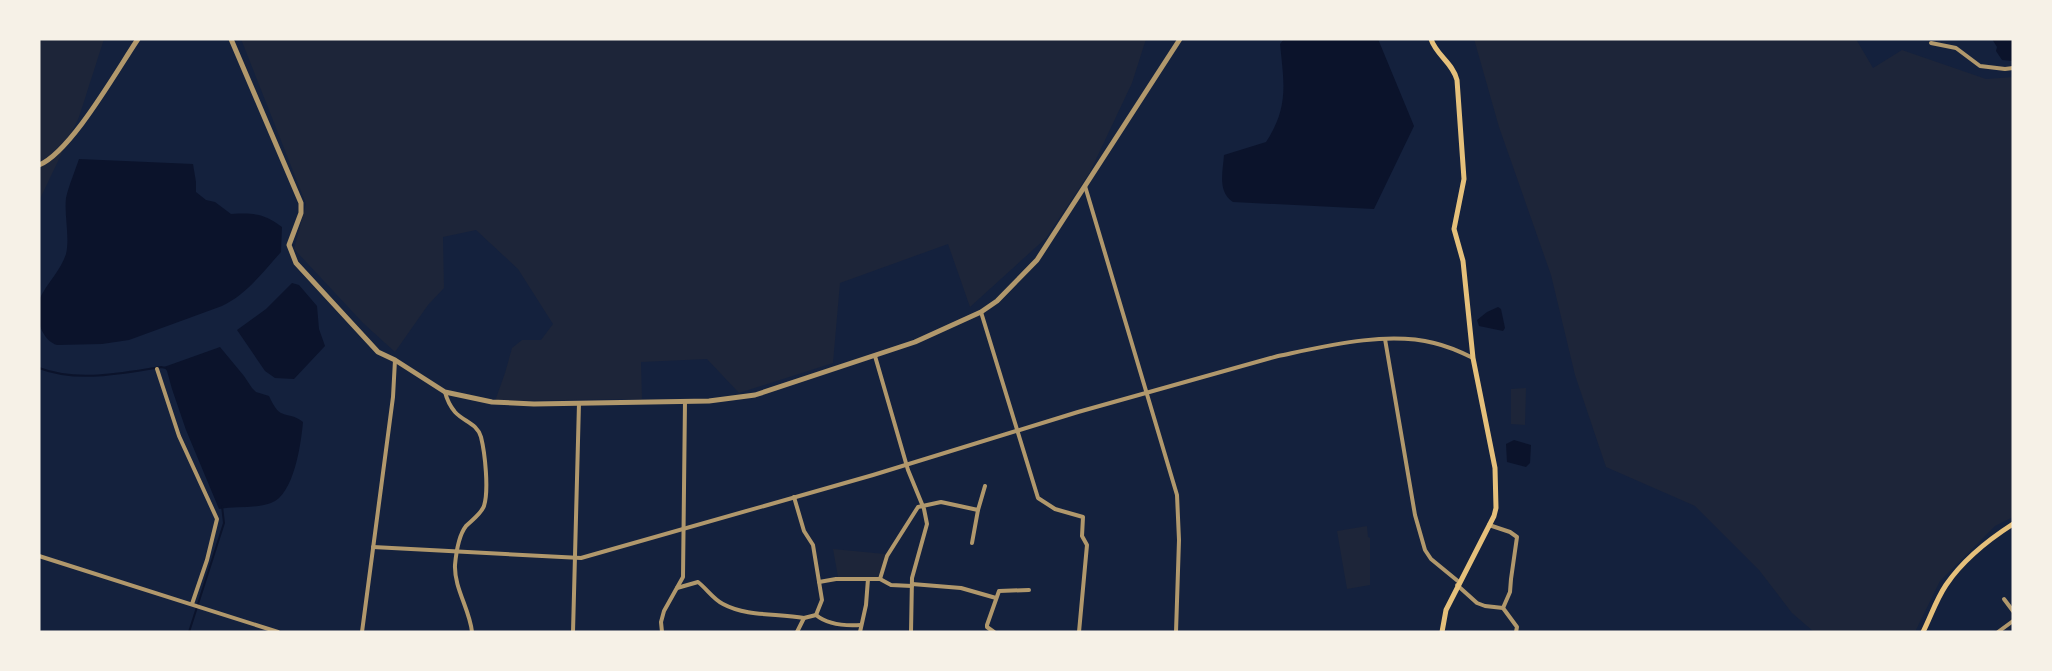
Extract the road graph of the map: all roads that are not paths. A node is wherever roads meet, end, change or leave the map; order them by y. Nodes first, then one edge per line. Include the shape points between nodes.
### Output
1 (138, 39) edge
2 (231, 39) edge
3 (1180, 39) edge
4 (1431, 39) edge
5 (1931, 43) dead end
6 (2013, 68) edge
7 (39, 165) edge
8 (1085, 185) junction
9 (981, 312) junction
10 (1385, 339) junction
11 (875, 356) junction
12 (1473, 358) junction
13 (394, 360) junction
14 (157, 369) dead end
15 (445, 392) junction
16 (1147, 393) junction
17 (685, 400) junction
18 (579, 402) junction
19 (1017, 432) junction
20 (906, 464) junction
21 (985, 486) dead end
22 (794, 497) junction
23 (923, 505) junction
24 (978, 510) junction
25 (2013, 524) edge
26 (1489, 525) junction
27 (683, 528) junction
28 (972, 543) dead end
29 (373, 548) junction
30 (457, 552) junction
31 (39, 556) edge
32 (573, 558) junction
33 (868, 579) junction
34 (880, 579) junction
35 (819, 582) junction
36 (1458, 583) junction
37 (912, 585) junction
38 (676, 589) junction
39 (1029, 590) dead end
40 (996, 598) junction
41 (2004, 599) dead end
42 (192, 604) junction
43 (1503, 608) junction
44 (2013, 610) edge
45 (816, 615) junction
46 (804, 618) junction
47 (2013, 621) edge
48 (861, 625) junction
49 (271, 631) edge
50 (278, 632) edge
51 (362, 632) edge
52 (472, 632) edge
53 (573, 632) edge
54 (662, 632) edge
55 (797, 632) edge
56 (860, 632) edge
57 (911, 632) edge
58 (994, 632) edge
59 (1079, 632) edge
60 (1176, 632) edge
61 (1442, 632) edge
62 (1516, 632) edge
63 (1923, 632) edge
64 (1998, 632) edge

1 - 7 street via 71,139 48,162
2 - 13 street via 301,203 289,245 296,263 378,352
3 - 8 street
4 - 12 main road via 1456,80 1464,179 1454,230 1463,261
5 - 6 street via 1956,48 1980,66
8 - 9 street via 1037,260
8 - 16 street
9 - 11 street
9 - 19 street
10 - 12 street via 1435,343
10 - 16 street via 1271,358
10 - 36 street via 1414,515 1425,550
11 - 17 street via 755,395
11 - 20 street
12 - 26 main road via 1495,468 1496,508
13 - 15 street
13 - 29 street via 393,397
14 - 42 street via 179,436 217,519
15 - 18 street via 492,402
15 - 30 street via 457,414 476,426 486,468 484,506 464,528
16 - 19 street
16 - 60 street via 1178,495
17 - 18 street
17 - 27 street
18 - 32 street
19 - 20 street
19 - 59 street via 1038,498 1055,509 1083,517 1082,536 1087,545
20 - 22 street
20 - 23 street
21 - 24 street
22 - 27 street
22 - 35 street via 804,531 813,545
23 - 24 street via 941,502
23 - 34 street via 886,556
23 - 37 street via 927,524
24 - 28 street
25 - 63 main road via 1960,567 1934,605
26 - 36 main road
26 - 43 street via 1517,537 1512,584
27 - 32 street
27 - 38 street via 683,578
29 - 30 street
29 - 51 street
30 - 32 street
30 - 52 street via 456,576
31 - 42 street
32 - 53 street
33 - 34 street
33 - 35 street
33 - 48 street
34 - 37 street via 891,585
35 - 45 street via 822,600
36 - 43 street via 1477,603
36 - 61 main road via 1446,610
37 - 40 street via 961,588
37 - 57 street
38 - 46 street via 698,582 731,608
38 - 54 street via 664,611
39 - 40 street via 1001,590
40 - 58 street via 987,627
41 - 44 street
42 - 49 street
43 - 62 street via 1517,627
45 - 46 street
45 - 48 street via 837,624
46 - 55 street
47 - 64 street
48 - 56 street
49 - 50 street

